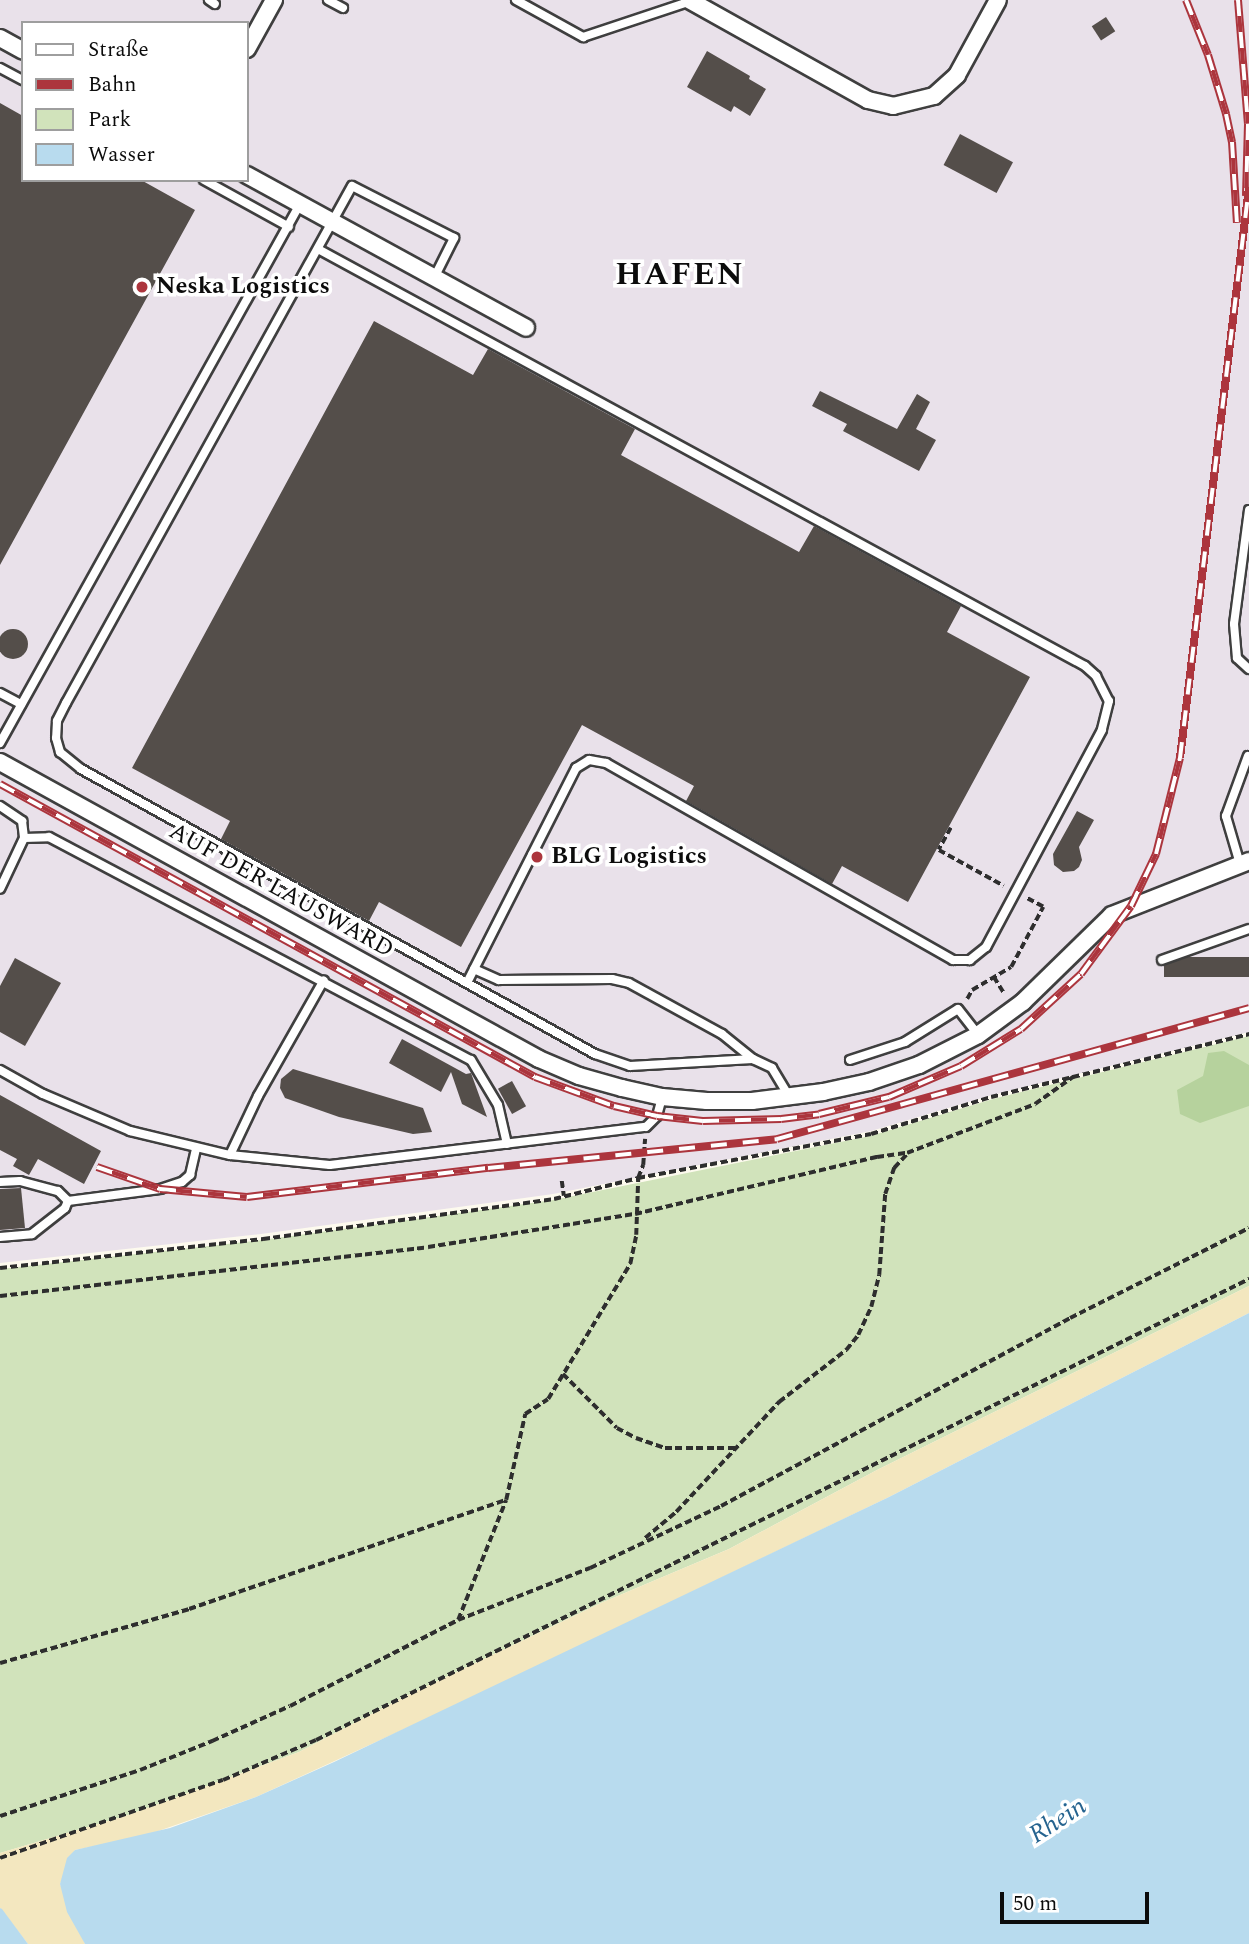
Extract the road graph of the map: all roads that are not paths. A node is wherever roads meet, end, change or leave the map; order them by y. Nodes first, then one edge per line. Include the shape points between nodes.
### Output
1 (274, 0) edge
2 (328, 0) edge
3 (516, 0) edge
4 (998, 0) edge
5 (690, 1) edge
6 (343, 8) dead end
7 (0, 38) edge
8 (248, 47) edge
9 (21, 50) edge
10 (0, 68) edge
11 (21, 79) edge
12 (248, 176) edge
13 (208, 182) edge
14 (300, 204) junction
15 (332, 223) junction
16 (289, 227) junction
17 (318, 249) junction
18 (434, 278) junction
19 (526, 328) dead end
20 (1249, 510) edge
21 (1249, 669) edge
22 (0, 693) edge
23 (22, 704) junction
24 (0, 743) edge
25 (1248, 756) edge
26 (0, 762) edge
27 (0, 806) edge
28 (24, 838) junction
29 (1245, 863) edge
30 (0, 889) edge
31 (1249, 929) edge
32 (1161, 960) dead end
33 (474, 969) junction
34 (324, 980) junction
35 (467, 983) junction
36 (978, 1035) junction
37 (753, 1059) junction
38 (850, 1060) dead end
39 (0, 1070) edge
40 (662, 1097) junction
41 (790, 1098) junction
42 (508, 1144) junction
43 (196, 1148) junction
44 (230, 1155) junction
45 (0, 1182) edge
46 (68, 1201) junction
47 (0, 1237) edge

1 - 8 street
2 - 6 lane
3 - 5 lane via 583,37
4 - 5 street via 957,75 934,96 893,106 868,100
7 - 9 street
10 - 11 lane
12 - 14 street
13 - 16 lane
14 - 15 street
14 - 16 lane
15 - 17 lane
15 - 18 street
15 - 18 lane via 352,186 454,238
16 - 23 lane
17 - 33 lane via 1085,666 1109,701 1102,730 986,947 970,960 953,960 606,763 589,760 576,768
17 - 35 lane via 66,703 57,721 56,738 60,752 81,769
18 - 19 street
20 - 21 lane via 1234,624 1237,659
22 - 23 lane
23 - 24 lane
25 - 29 lane via 1226,816
26 - 40 street, AUF DER LAUSWARD via 539,1059 579,1076
27 - 28 lane via 22,821
28 - 30 lane
28 - 34 lane via 49,837
29 - 36 street, AUF DER LAUSWARD via 1112,915 1044,983
31 - 32 lane
33 - 35 lane
33 - 37 lane via 499,980 612,979 629,983 722,1034
34 - 42 lane via 471,1060 498,1105
34 - 44 lane
35 - 37 lane via 594,1054 630,1066
36 - 38 lane via 958,1009 905,1042
36 - 41 street, AUF DER LAUSWARD via 919,1065 881,1078
37 - 41 lane via 772,1068
39 - 43 lane via 99,1120
40 - 41 street, AUF DER LAUSWARD
40 - 42 lane via 657,1115 646,1127
42 - 44 lane via 330,1165
43 - 44 lane
43 - 46 lane via 190,1175 182,1182
45 - 46 lane via 20,1181 58,1191
46 - 47 lane via 32,1234

